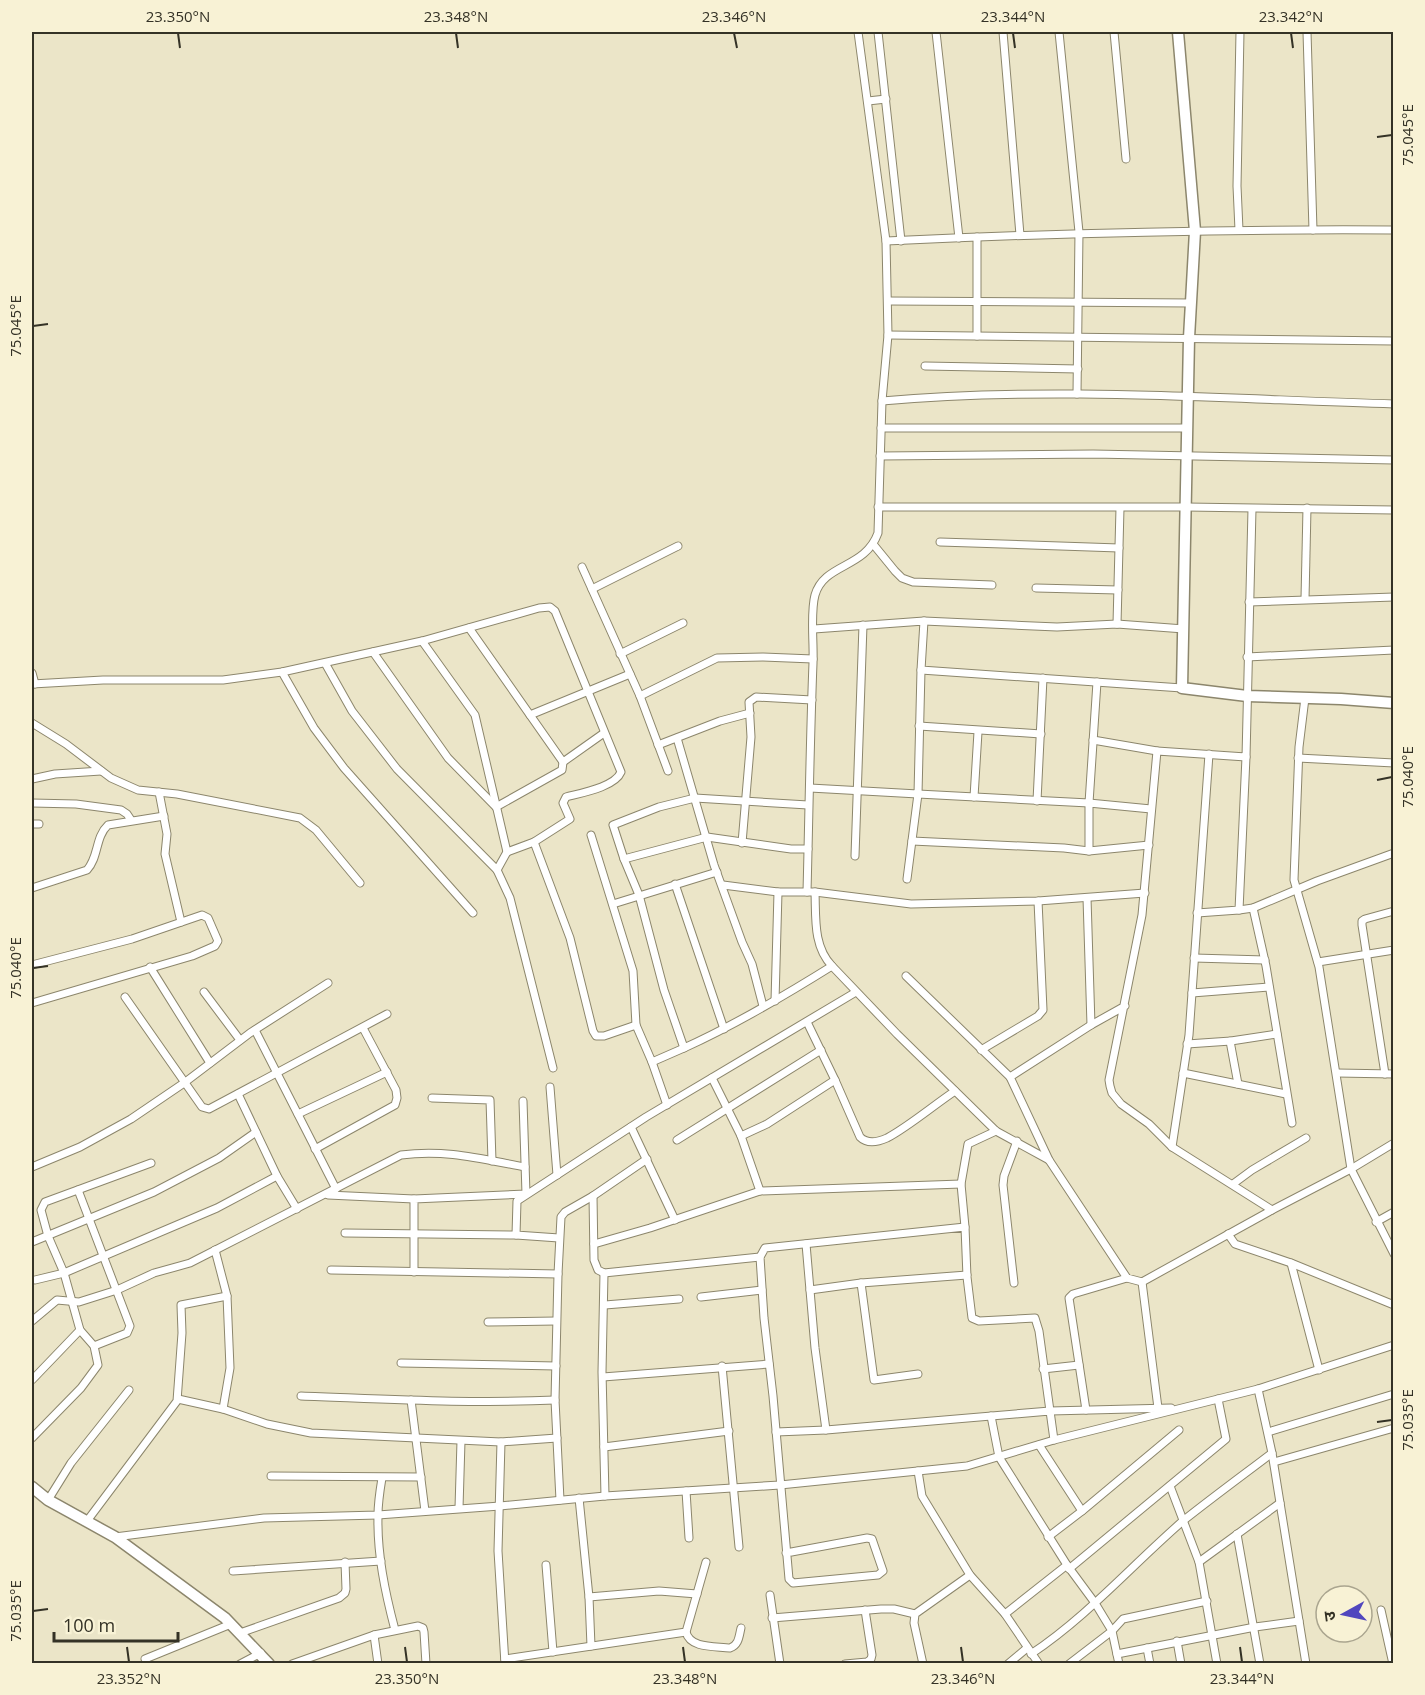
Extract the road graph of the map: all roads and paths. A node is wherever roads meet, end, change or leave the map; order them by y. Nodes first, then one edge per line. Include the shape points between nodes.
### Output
1 (858, 32) edge
2 (878, 32) edge
3 (936, 32) edge
4 (1003, 32) edge
5 (1059, 32) edge
6 (1114, 32) edge
7 (1178, 32) edge
8 (1240, 32) edge
9 (1307, 32) edge
10 (886, 99) junction
11 (868, 101) junction
12 (1126, 159) dead end
13 (1239, 230) junction
14 (1313, 230) junction
15 (1394, 230) edge
16 (1195, 231) junction
17 (1078, 232) junction
18 (1020, 235) junction
19 (977, 237) junction
20 (959, 238) junction
21 (886, 241) junction
22 (901, 241) junction
23 (888, 301) junction
24 (978, 301) junction
25 (1077, 301) junction
26 (1191, 303) junction
27 (888, 335) junction
28 (977, 336) junction
29 (1078, 337) junction
30 (1189, 338) junction
31 (1394, 341) edge
32 (925, 366) dead end
33 (1078, 369) junction
34 (1077, 394) junction
35 (1188, 397) junction
36 (882, 400) junction
37 (1394, 404) edge
38 (882, 428) junction
39 (1187, 428) junction
40 (1186, 455) junction
41 (880, 456) junction
42 (1394, 460) edge
43 (878, 507) junction
44 (1186, 507) junction
45 (1120, 508) junction
46 (1307, 508) junction
47 (1252, 509) junction
48 (1394, 510) edge
49 (940, 542) dead end
50 (873, 544) junction
51 (678, 546) dead end
52 (1119, 548) junction
53 (582, 567) dead end
54 (992, 585) dead end
55 (1036, 588) dead end
56 (592, 589) junction
57 (1118, 590) junction
58 (1394, 597) edge
59 (1305, 599) junction
60 (1249, 602) junction
61 (924, 621) junction
62 (683, 623) dead end
63 (1117, 624) junction
64 (863, 625) junction
65 (469, 628) junction
66 (814, 629) junction
67 (1184, 629) junction
68 (422, 641) junction
69 (1394, 650) edge
70 (373, 652) junction
71 (620, 654) junction
72 (1247, 657) junction
73 (813, 659) junction
74 (325, 663) junction
75 (921, 670) junction
76 (282, 672) junction
77 (32, 673) edge
78 (630, 674) junction
79 (1043, 678) junction
80 (1097, 682) junction
81 (33, 684) edge
82 (1182, 688) junction
83 (589, 692) junction
84 (640, 696) junction
85 (1247, 696) junction
86 (1305, 698) junction
87 (812, 700) junction
88 (1394, 703) edge
89 (750, 713) junction
90 (530, 715) junction
91 (32, 723) edge
92 (919, 726) junction
93 (978, 732) junction
94 (604, 733) junction
95 (1041, 734) junction
96 (677, 738) junction
97 (1093, 740) junction
98 (658, 746) junction
99 (1157, 751) junction
100 (1209, 754) junction
101 (1246, 757) junction
102 (1298, 759) junction
103 (562, 762) junction
104 (1394, 763) edge
105 (101, 771) junction
106 (668, 771) dead end
107 (32, 778) edge
108 (810, 788) junction
109 (856, 790) junction
110 (159, 792) junction
111 (918, 794) junction
112 (974, 797) junction
113 (695, 798) junction
114 (746, 801) junction
115 (1037, 801) junction
116 (32, 803) edge
117 (1089, 803) junction
118 (808, 805) junction
119 (496, 807) junction
120 (1151, 809) junction
121 (164, 816) junction
122 (131, 820) junction
123 (591, 836) dead end
124 (707, 837) junction
125 (912, 841) junction
126 (534, 842) junction
127 (742, 843) junction
128 (1149, 845) junction
129 (808, 849) junction
130 (1089, 851) junction
131 (507, 852) junction
132 (1394, 853) edge
133 (855, 856) dead end
134 (624, 859) junction
135 (497, 870) junction
136 (717, 872) junction
137 (907, 879) dead end
138 (360, 883) dead end
139 (675, 884) junction
140 (723, 885) junction
141 (32, 888) edge
142 (1296, 889) junction
143 (778, 892) junction
144 (811, 892) junction
145 (1145, 893) junction
146 (639, 895) junction
147 (1087, 898) junction
148 (1038, 901) junction
149 (613, 904) junction
150 (1253, 908) junction
151 (1239, 910) junction
152 (1394, 911) edge
153 (473, 913) dead end
154 (1197, 913) junction
155 (181, 922) junction
156 (1394, 950) edge
157 (1366, 954) junction
158 (1194, 958) junction
159 (1265, 960) junction
160 (1318, 962) junction
161 (32, 964) edge
162 (832, 966) junction
163 (150, 968) junction
164 (906, 976) dead end
165 (328, 983) dead end
166 (1269, 987) junction
167 (204, 992) dead end
168 (856, 992) junction
169 (1192, 993) junction
170 (125, 997) dead end
171 (775, 1001) junction
172 (32, 1003) edge
173 (763, 1006) junction
174 (1125, 1006) junction
175 (387, 1014) dead end
176 (807, 1022) junction
177 (1091, 1024) junction
178 (636, 1025) junction
179 (363, 1028) junction
180 (724, 1029) junction
181 (255, 1030) junction
182 (1277, 1034) junction
183 (240, 1040) junction
184 (1230, 1041) junction
185 (1187, 1044) junction
186 (684, 1048) junction
187 (821, 1050) junction
188 (981, 1050) junction
189 (652, 1062) junction
190 (210, 1063) junction
191 (553, 1068) dead end
192 (387, 1072) junction
193 (1183, 1073) junction
194 (1337, 1073) junction
195 (277, 1074) junction
196 (1389, 1074) edge
197 (1010, 1077) junction
198 (712, 1078) junction
199 (835, 1080) junction
200 (184, 1083) junction
201 (1238, 1084) junction
202 (550, 1087) dead end
203 (955, 1091) junction
204 (238, 1094) junction
205 (1286, 1094) junction
206 (432, 1098) dead end
207 (523, 1101) dead end
208 (667, 1105) junction
209 (728, 1110) junction
210 (298, 1114) junction
211 (1292, 1123) dead end
212 (631, 1127) junction
213 (996, 1131) junction
214 (256, 1132) junction
215 (741, 1136) junction
216 (1306, 1138) dead end
217 (677, 1140) dead end
218 (1017, 1141) junction
219 (1394, 1143) edge
220 (1172, 1147) junction
221 (315, 1149) junction
222 (647, 1159) junction
223 (1048, 1160) junction
224 (492, 1161) junction
225 (151, 1163) dead end
226 (32, 1167) edge
227 (525, 1167) junction
228 (1351, 1169) junction
229 (557, 1175) junction
230 (277, 1176) junction
231 (961, 1184) junction
232 (1233, 1185) junction
233 (336, 1189) junction
234 (78, 1190) junction
235 (760, 1191) junction
236 (326, 1194) junction
237 (526, 1194) junction
238 (593, 1196) junction
239 (414, 1199) junction
240 (297, 1209) junction
241 (1272, 1210) junction
242 (1394, 1212) edge
243 (89, 1219) junction
244 (675, 1220) junction
245 (1376, 1222) junction
246 (965, 1227) junction
247 (345, 1233) dead end
248 (413, 1234) junction
249 (1228, 1234) junction
250 (516, 1235) junction
251 (48, 1236) junction
252 (559, 1238) junction
253 (32, 1242) edge
254 (594, 1244) junction
255 (806, 1244) junction
256 (215, 1250) junction
257 (1394, 1254) edge
258 (103, 1256) junction
259 (760, 1257) junction
260 (1291, 1263) junction
261 (331, 1270) dead end
262 (414, 1272) junction
263 (64, 1273) junction
264 (604, 1273) junction
265 (558, 1274) junction
266 (967, 1275) junction
267 (1127, 1278) junction
268 (35, 1280) dead end
269 (1142, 1282) junction
270 (861, 1283) junction
271 (1014, 1283) dead end
272 (117, 1290) junction
273 (762, 1290) junction
274 (810, 1290) junction
275 (227, 1296) junction
276 (701, 1297) dead end
277 (679, 1299) dead end
278 (70, 1302) junction
279 (605, 1305) junction
280 (1394, 1305) edge
281 (32, 1321) edge
282 (556, 1321) junction
283 (488, 1322) dead end
284 (80, 1330) junction
285 (1394, 1345) edge
286 (94, 1346) junction
287 (401, 1363) dead end
288 (769, 1364) junction
289 (1079, 1365) junction
290 (556, 1366) junction
291 (722, 1366) junction
292 (1043, 1369) junction
293 (1319, 1370) junction
294 (918, 1374) dead end
295 (603, 1377) junction
296 (32, 1380) edge
297 (1258, 1389) junction
298 (129, 1390) dead end
299 (1394, 1394) edge
300 (302, 1396) dead end
301 (1218, 1399) junction
302 (178, 1400) junction
303 (411, 1400) junction
304 (555, 1400) junction
305 (1185, 1407) junction
306 (1158, 1408) junction
307 (223, 1409) junction
308 (1086, 1410) junction
309 (1050, 1411) junction
310 (992, 1416) junction
311 (1394, 1428) edge
312 (826, 1430) junction
313 (1179, 1430) dead end
314 (729, 1431) junction
315 (776, 1432) junction
316 (1268, 1432) junction
317 (32, 1438) edge
318 (557, 1438) junction
319 (415, 1439) junction
320 (460, 1440) junction
321 (1054, 1440) junction
322 (501, 1442) junction
323 (1039, 1445) junction
324 (604, 1447) junction
325 (1272, 1453) junction
326 (999, 1457) junction
327 (1274, 1462) junction
328 (918, 1471) junction
329 (271, 1476) dead end
330 (422, 1477) junction
331 (382, 1478) junction
332 (780, 1485) junction
333 (1170, 1486) junction
334 (32, 1487) edge
335 (734, 1488) junction
336 (686, 1491) junction
337 (604, 1496) junction
338 (579, 1498) junction
339 (48, 1500) junction
340 (560, 1500) junction
341 (1281, 1503) junction
342 (500, 1506) junction
343 (459, 1508) junction
344 (425, 1511) junction
345 (1083, 1511) junction
346 (378, 1515) junction
347 (1185, 1520) junction
348 (87, 1521) junction
349 (1237, 1534) junction
350 (114, 1537) junction
351 (1048, 1537) junction
352 (689, 1538) dead end
353 (739, 1547) dead end
354 (786, 1553) junction
355 (381, 1561) junction
356 (345, 1562) junction
357 (706, 1562) dead end
358 (1199, 1562) junction
359 (546, 1565) dead end
360 (1068, 1567) junction
361 (233, 1571) dead end
362 (970, 1575) junction
363 (697, 1594) junction
364 (770, 1595) dead end
365 (589, 1597) junction
366 (1207, 1601) junction
367 (1095, 1603) junction
368 (865, 1610) junction
369 (1381, 1610) dead end
370 (915, 1614) junction
371 (1005, 1614) junction
372 (772, 1618) junction
373 (1299, 1621) junction
374 (231, 1624) junction
375 (1255, 1627) junction
376 (741, 1628) dead end
377 (395, 1630) junction
378 (1112, 1631) junction
379 (687, 1632) junction
380 (240, 1633) junction
381 (374, 1635) junction
382 (1211, 1635) junction
383 (1177, 1641) junction
384 (591, 1646) junction
385 (1147, 1648) junction
386 (1029, 1651) junction
387 (553, 1652) junction
388 (261, 1653) junction
389 (1117, 1654) junction
390 (145, 1659) dead end
391 (505, 1661) edge
392 (240, 1664) edge
393 (269, 1664) edge
394 (292, 1664) edge
395 (378, 1664) edge
396 (426, 1664) edge
397 (780, 1664) edge
398 (844, 1664) edge
399 (923, 1664) edge
400 (1008, 1664) edge
401 (1039, 1664) edge
402 (1069, 1664) edge
403 (1119, 1664) edge
404 (1150, 1664) edge
405 (1181, 1664) edge
406 (1217, 1664) edge
407 (1260, 1664) edge
408 (1306, 1664) edge
409 (1393, 1664) edge

1 - 11 street
2 - 10 street
3 - 20 street
4 - 18 street
5 - 17 street
6 - 12 street
7 - 16 street
8 - 13 street
9 - 14 street
10 - 11 street
10 - 22 street
11 - 21 street
13 - 14 street
13 - 16 street
14 - 15 street
16 - 17 street
16 - 26 street
17 - 18 street
17 - 25 street
18 - 19 street
19 - 20 street
19 - 24 street
20 - 22 street
21 - 22 street
21 - 23 street
23 - 24 street
23 - 27 street
24 - 25 street
24 - 28 street
25 - 26 street
25 - 29 street
26 - 30 street
27 - 28 street
27 - 36 street
28 - 29 street
29 - 30 street
29 - 33 street
30 - 31 street
30 - 35 street
32 - 33 street
33 - 34 street
34 - 35 street
34 - 36 street via 946,395
35 - 37 street
35 - 39 street
36 - 38 street
38 - 39 street
38 - 41 street
39 - 40 street
40 - 41 street
40 - 42 street
40 - 44 street
41 - 43 street
43 - 45 street
43 - 50 street via 878,533
44 - 45 street
44 - 47 street
44 - 67 street
45 - 52 street
46 - 47 street
46 - 48 street
46 - 59 street
47 - 60 street
49 - 52 street
50 - 54 street via 902,578 913,582
50 - 66 street via 863,556 820,582 813,605
51 - 56 street
52 - 57 street
53 - 56 street
55 - 57 street
56 - 71 street
57 - 63 street
58 - 59 street
59 - 60 street
60 - 72 street
61 - 63 street via 1058,627
61 - 64 street
61 - 75 street
62 - 71 street
63 - 67 street
64 - 66 street
64 - 109 street
65 - 68 street
65 - 83 street via 550,607
65 - 90 street
66 - 73 street
67 - 82 street
68 - 70 street
68 - 119 street via 475,715
69 - 72 street
70 - 74 street
70 - 119 street via 448,758
71 - 78 street
72 - 85 street
73 - 84 street via 717,658
73 - 87 street
74 - 76 street
74 - 135 street via 352,711 397,770
75 - 79 street
75 - 92 street
76 - 81 street via 223,680
76 - 153 street via 314,728 344,768
77 - 81 street
78 - 83 street
78 - 84 street
79 - 80 street
79 - 95 street
80 - 82 street
80 - 97 street
82 - 85 street
83 - 90 street
83 - 94 street
84 - 98 street
85 - 86 street
85 - 101 street
86 - 88 street
86 - 102 street
87 - 89 street via 756,696 749,702
87 - 108 street
89 - 96 street
89 - 114 street
90 - 103 street
91 - 105 street
92 - 93 street
92 - 111 street
93 - 95 street
93 - 112 street
94 - 103 street
94 - 126 street via 621,775 611,783 566,797 563,803 570,819
95 - 115 street
96 - 98 street
96 - 113 street
97 - 99 street
97 - 117 street
98 - 106 street
99 - 100 street
99 - 120 street
100 - 101 street
100 - 154 street
101 - 151 street
102 - 104 street
102 - 142 street via 1293,870
103 - 119 street via 562,770
105 - 107 street
105 - 110 street via 138,790
108 - 109 street
108 - 118 street
109 - 111 street
109 - 133 street
110 - 121 street
110 - 138 street via 300,818 316,830
111 - 112 street
111 - 125 street
112 - 115 street
113 - 114 street
113 - 124 street
113 - 134 street via 613,824
114 - 118 street
114 - 127 street
115 - 117 street
116 - 122 street via 121,810
117 - 120 street
117 - 130 street
118 - 129 street
119 - 131 street
120 - 128 street
121 - 122 street
121 - 155 street via 165,854
122 - 141 street via 104,828 87,870
123 - 149 street
124 - 127 street
124 - 134 street
124 - 136 street
125 - 130 street
125 - 137 street
126 - 131 street
126 - 178 street via 570,938 593,1031 596,1036 604,1036
127 - 129 street
128 - 130 street
128 - 145 street
129 - 144 street
131 - 135 street
132 - 142 street
134 - 146 street
135 - 191 street via 510,898
136 - 139 street
136 - 140 street
139 - 146 street
139 - 180 street
140 - 143 street
140 - 173 street
142 - 150 street
142 - 160 street
143 - 144 street
143 - 171 street
144 - 148 street via 911,904
144 - 162 street via 817,938
145 - 147 street
145 - 174 street
146 - 149 street
146 - 186 street
147 - 148 street
147 - 177 street
148 - 188 street via 1043,1010
149 - 178 street via 633,971
150 - 151 street
150 - 159 street
151 - 154 street
152 - 157 street via 1362,921
154 - 158 street
155 - 161 street via 132,939
155 - 163 street via 206,916 218,943 192,956
156 - 157 street
157 - 160 street
157 - 196 street
158 - 159 street
158 - 169 street
159 - 166 street
160 - 194 street
162 - 168 street
162 - 171 street
163 - 172 street
163 - 190 street
164 - 188 street
165 - 181 street
166 - 169 street
166 - 182 street
167 - 183 street
168 - 176 street
168 - 203 street
169 - 185 street
170 - 200 street
171 - 173 street
173 - 180 street
174 - 177 street
174 - 220 street via 1109,1080 1112,1093
175 - 179 street
176 - 187 street
176 - 198 street
177 - 197 street
178 - 189 street
179 - 192 street
179 - 195 street
180 - 186 street
181 - 183 street
181 - 195 street
182 - 184 street
182 - 205 street
183 - 190 street
184 - 185 street
184 - 201 street
185 - 193 street
186 - 189 street
187 - 199 street
187 - 209 street
188 - 197 street
189 - 208 street
190 - 200 street
192 - 210 street
192 - 221 street via 396,1090 393,1107
193 - 201 street
193 - 220 street
194 - 196 street
194 - 228 street
195 - 204 street
195 - 210 street
197 - 223 street
198 - 208 street
198 - 209 street
199 - 203 street via 860,1137 867,1142 886,1138
199 - 215 street
200 - 204 street via 209,1109
200 - 226 street via 132,1119 81,1147
201 - 205 street
202 - 229 street
203 - 213 street
204 - 214 street
205 - 211 street
206 - 224 street via 490,1100
207 - 227 street
208 - 212 street
209 - 215 street
209 - 217 street
210 - 221 street
212 - 222 street
212 - 229 street
213 - 218 street
213 - 231 street via 968,1144
214 - 230 street
214 - 243 street via 164,1188
215 - 235 street
216 - 232 street
218 - 223 street
218 - 271 street via 1003,1185
219 - 228 street
220 - 232 street
221 - 233 street
222 - 238 street
222 - 244 street
223 - 267 street
224 - 227 street
224 - 233 street via 449,1153 401,1155
225 - 234 street
227 - 237 street
228 - 241 street
228 - 245 street
229 - 237 street
230 - 240 street
230 - 258 street via 217,1208
231 - 235 street
231 - 246 street
232 - 241 street
233 - 236 street
234 - 243 street
234 - 251 street via 41,1205
235 - 244 street
236 - 239 street
236 - 240 street
237 - 239 street
237 - 250 street via 517,1200
238 - 252 street via 565,1212
238 - 254 street
239 - 248 street
240 - 256 street
241 - 249 street
242 - 245 street
243 - 251 street
243 - 258 street
244 - 254 street
245 - 257 street
246 - 255 street
246 - 266 street
247 - 248 street
248 - 250 street
248 - 262 street
249 - 260 street via 1235,1244
249 - 269 street
250 - 252 street
251 - 253 street
251 - 263 street
252 - 265 street
254 - 264 street via 595,1266
255 - 259 street via 765,1248
255 - 274 street
256 - 272 street
256 - 275 street
258 - 263 street
258 - 272 street
259 - 264 street
259 - 273 street
260 - 280 street
260 - 293 street
261 - 262 street
262 - 265 street
263 - 268 street
263 - 278 street
264 - 279 street
265 - 282 street
266 - 270 street
266 - 292 street via 973,1320 1035,1318
267 - 269 street
267 - 289 street via 1069,1298
269 - 306 street
270 - 274 street
270 - 294 street via 874,1380
272 - 278 street
272 - 286 street via 129,1330
273 - 276 street
273 - 288 street
274 - 312 street
275 - 302 street via 180,1307
275 - 307 street via 230,1368
277 - 279 street
278 - 281 street via 57,1300
278 - 284 street
279 - 295 street
282 - 283 street
282 - 290 street
284 - 286 street
284 - 296 street
285 - 293 street
286 - 317 street via 98,1365 90,1377
287 - 290 street
288 - 291 street
288 - 315 street
289 - 292 street
289 - 308 street
290 - 304 street
291 - 295 street
291 - 314 street
292 - 309 street
293 - 297 street
295 - 324 street
297 - 301 street
297 - 316 street
298 - 339 street via 71,1463
299 - 316 street
300 - 303 street
301 - 305 street
301 - 333 street via 1226,1439
302 - 307 street
302 - 348 street
303 - 304 street
303 - 319 street
304 - 318 street
305 - 306 street
305 - 321 street
306 - 308 street
307 - 319 street via 311,1433
308 - 309 street
309 - 310 street
309 - 321 street
310 - 312 street
310 - 326 street
311 - 327 street
312 - 315 street
313 - 345 street
314 - 324 street
314 - 335 street
315 - 332 street
316 - 325 street
318 - 322 street
318 - 340 street
319 - 320 street
319 - 330 street
320 - 322 street
320 - 343 street
321 - 323 street
322 - 342 street
323 - 326 street
323 - 345 street
324 - 337 street
325 - 327 street
325 - 347 street
326 - 328 street via 967,1466
326 - 351 street
327 - 341 street
328 - 332 street
328 - 362 street via 922,1496
329 - 331 street
330 - 331 street
330 - 344 street
331 - 346 street
332 - 335 street
332 - 354 street
333 - 347 street
333 - 360 street
334 - 339 street
335 - 336 street
335 - 353 street
336 - 337 street
336 - 352 street
337 - 338 street
338 - 340 street
338 - 365 street
339 - 348 street
340 - 342 street
341 - 349 street
341 - 373 street
342 - 343 street
342 - 391 street via 498,1551
343 - 344 street
344 - 346 street
345 - 351 street
346 - 350 street via 264,1518
346 - 355 street
347 - 358 street
347 - 367 street
348 - 350 street
349 - 358 street
349 - 375 street
350 - 374 street
351 - 360 street
354 - 354 street via 793,1583 878,1575 883,1571 875,1544 867,1538
355 - 356 street
355 - 377 street
356 - 361 street
356 - 380 street via 346,1589 339,1598
357 - 363 street
358 - 366 street
359 - 387 street
360 - 367 street
360 - 371 street
362 - 370 street
362 - 371 street
363 - 365 street via 659,1591
363 - 379 street
364 - 372 street
365 - 384 street
366 - 378 street via 1123,1620
366 - 382 street
367 - 378 street
367 - 386 street via 1063,1630
368 - 370 street via 894,1609
368 - 372 street
368 - 398 street via 871,1659
369 - 409 street
370 - 399 street
371 - 386 street
372 - 397 street
373 - 375 street
373 - 408 street
374 - 380 street
374 - 390 street
375 - 382 street
375 - 407 street
376 - 379 street via 738,1642 730,1648 695,1644 688,1639
377 - 381 street
377 - 396 street via 423,1628
378 - 389 street
378 - 402 street
379 - 384 street
380 - 388 street
381 - 394 street
381 - 395 street
382 - 383 street
382 - 406 street
383 - 385 street
383 - 405 street
384 - 387 street
385 - 389 street
385 - 404 street
386 - 400 street
386 - 401 street
387 - 391 street
388 - 392 street
388 - 393 street
389 - 403 street

